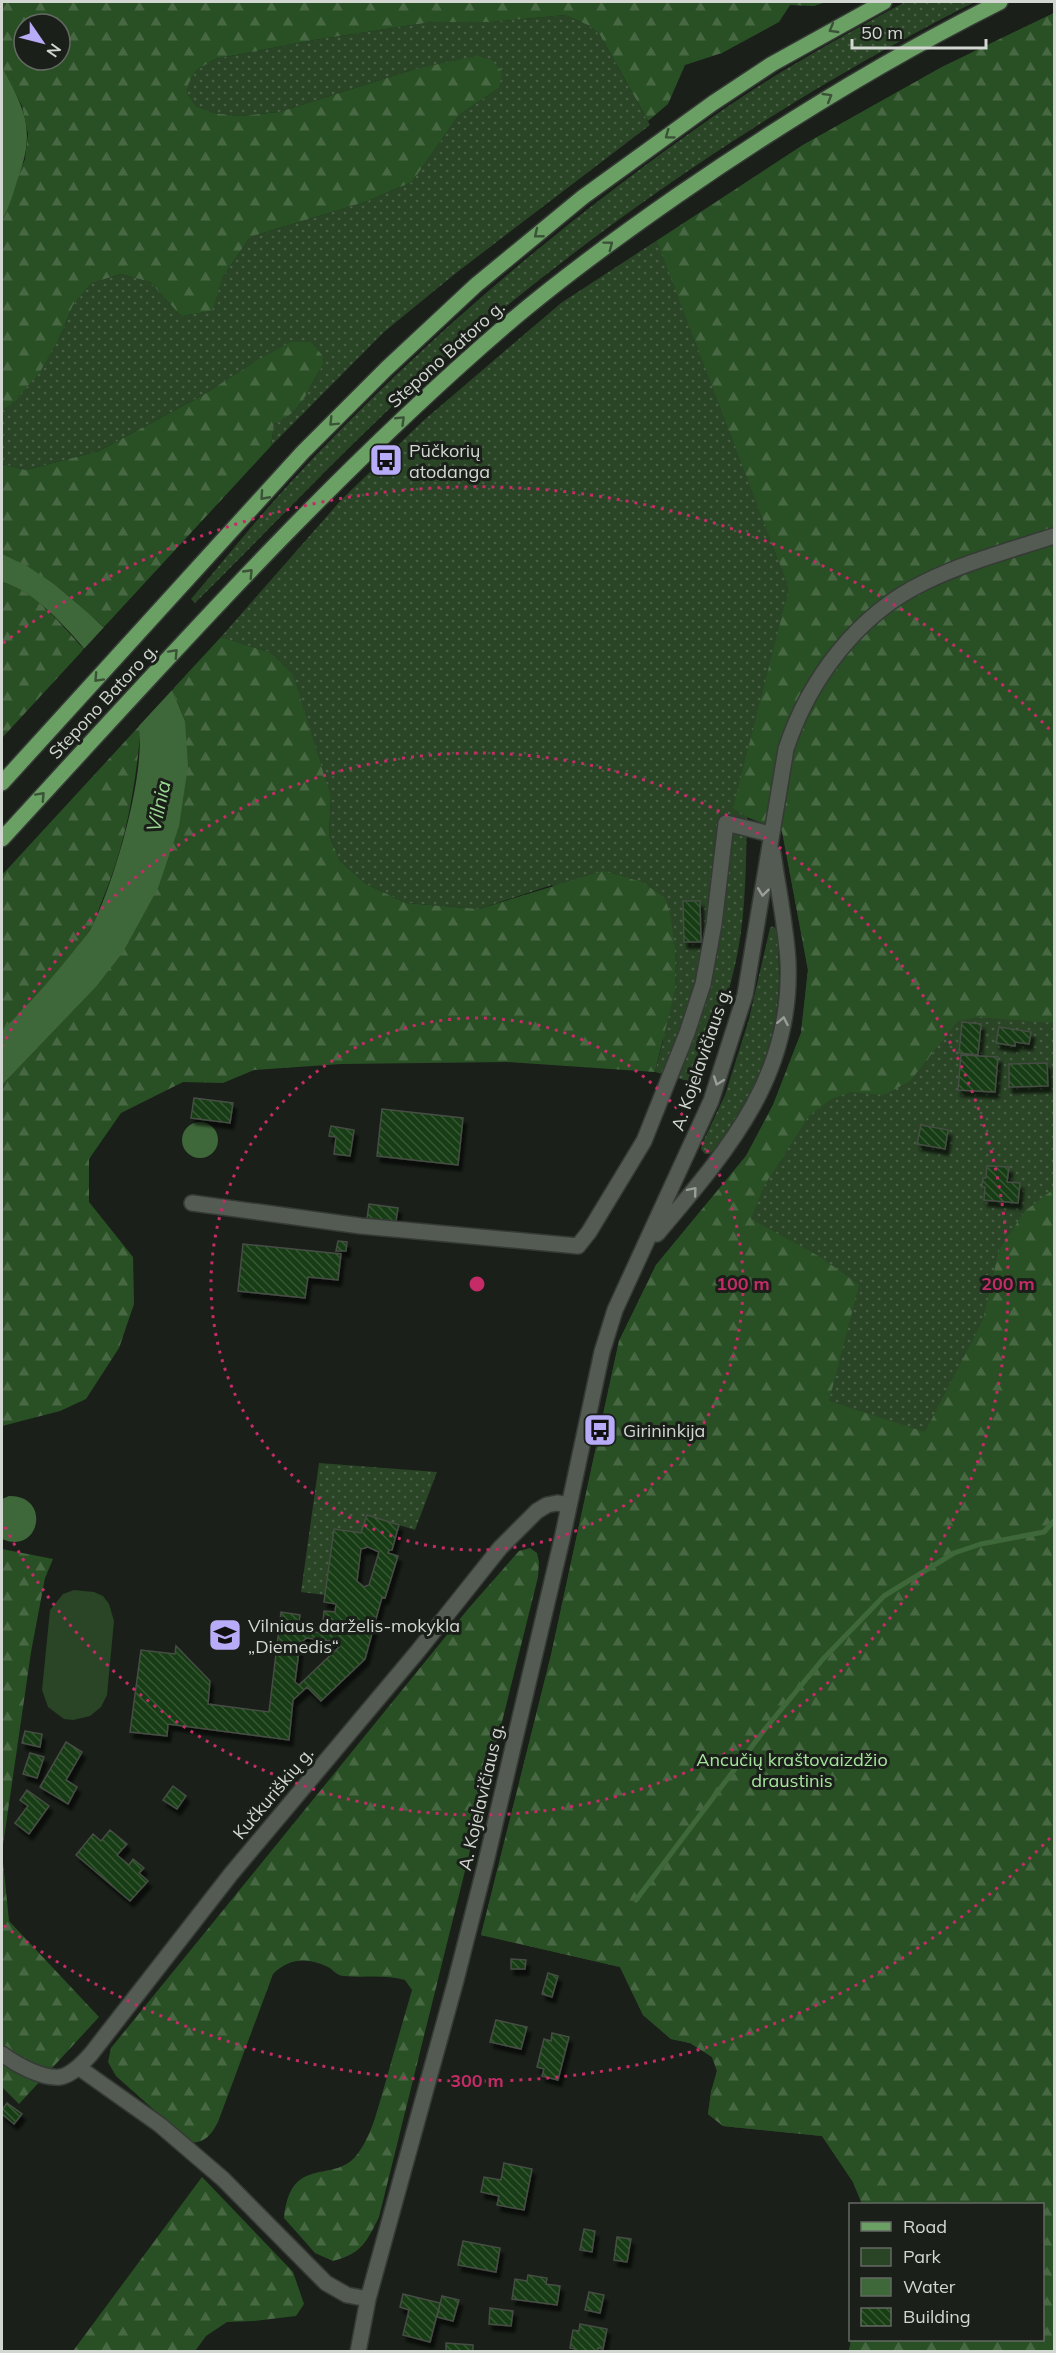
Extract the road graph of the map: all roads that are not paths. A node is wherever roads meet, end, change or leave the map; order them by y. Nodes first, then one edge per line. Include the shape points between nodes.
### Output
1 (884, 2) edge
2 (1000, 2) edge
3 (1054, 536) edge
4 (2, 783) edge
5 (770, 834) junction
6 (2, 838) edge
7 (192, 1203) dead end
8 (641, 1252) junction
9 (569, 1505) junction
10 (2, 2054) edge
11 (78, 2067) junction
12 (368, 2299) junction
13 (358, 2352) edge

1 -> 4 main road, Stepono Batoro g. via 772,64 713,102 583,197 476,285 303,452
6 -> 2 main road, Stepono Batoro g. via 209,615 417,405 506,326 630,229 778,128 868,73
3 - 5 street, A. Kojelavičiaus g. via 924,582 856,631 827,668 795,720
5 - 7 street via 726,823 703,984 687,1034 644,1141 578,1246 361,1226
5 -> 8 street, A. Kojelavičiaus g. via 754,951 728,1053 702,1120
8 -> 5 street, A. Kojelavičiaus g. via 734,1137 760,1093 777,1052 786,1005 788,961
8 - 9 street, A. Kojelavičiaus g. via 615,1310 602,1352
9 - 11 street, Kučkuriškių g. via 557,1503 542,1508 500,1548 231,1874
9 - 12 street, A. Kojelavičiaus g. via 456,1980
10 - 11 street via 36,2073 60,2077
11 - 12 street via 160,2125 223,2179 326,2283 347,2295
12 - 13 street, A. Kojelavičiaus g.

